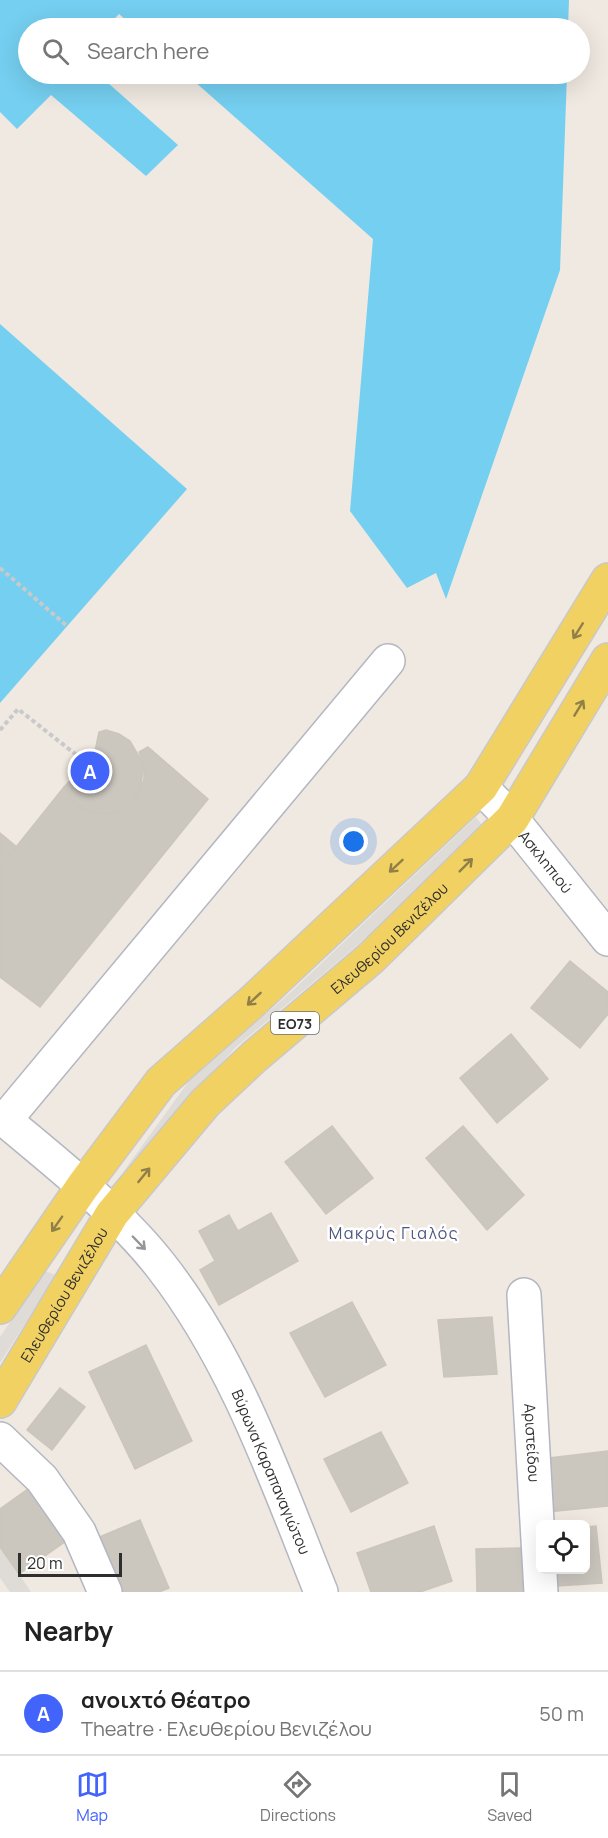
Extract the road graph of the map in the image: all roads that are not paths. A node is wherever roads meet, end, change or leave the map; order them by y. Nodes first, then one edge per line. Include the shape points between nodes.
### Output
1 (608, 580) edge
2 (608, 660) edge
3 (388, 661) dead end
4 (481, 787) junction
5 (512, 819) junction
6 (608, 939) edge
7 (2, 1123) edge
8 (83, 1186) junction
9 (112, 1214) junction
10 (524, 1295) dead end
11 (0, 1307) edge
12 (0, 1401) edge
13 (0, 1439) edge
14 (105, 1592) edge
15 (321, 1592) edge
16 (541, 1592) edge

1 -> 4 main road, ΕΟ73
5 -> 2 main road, Ελευθερίου Βενιζέλου / ΕΟ73
3 - 7 street
4 - 5 street, Ασκληπιού
4 -> 8 main road, ΕΟ73 via 161,1082
5 - 6 street, Ασκληπιού
9 -> 5 main road, Ελευθερίου Βενιζέλου / ΕΟ73 via 205,1104 371,958
7 - 8 street, Βύρωνα Καραπαναγιώτου
8 - 9 street, Βύρωνα Καραπαναγιώτου
8 -> 11 main road, ΕΟ73
9 - 12 main road, Ελευθερίου Βενιζέλου / ΕΟ73
9 -> 15 street, Βύρωνα Καραπαναγιώτου via 160,1264 200,1320 246,1408
10 - 16 street, Αριστείδου
13 - 14 street via 42,1479 79,1532

